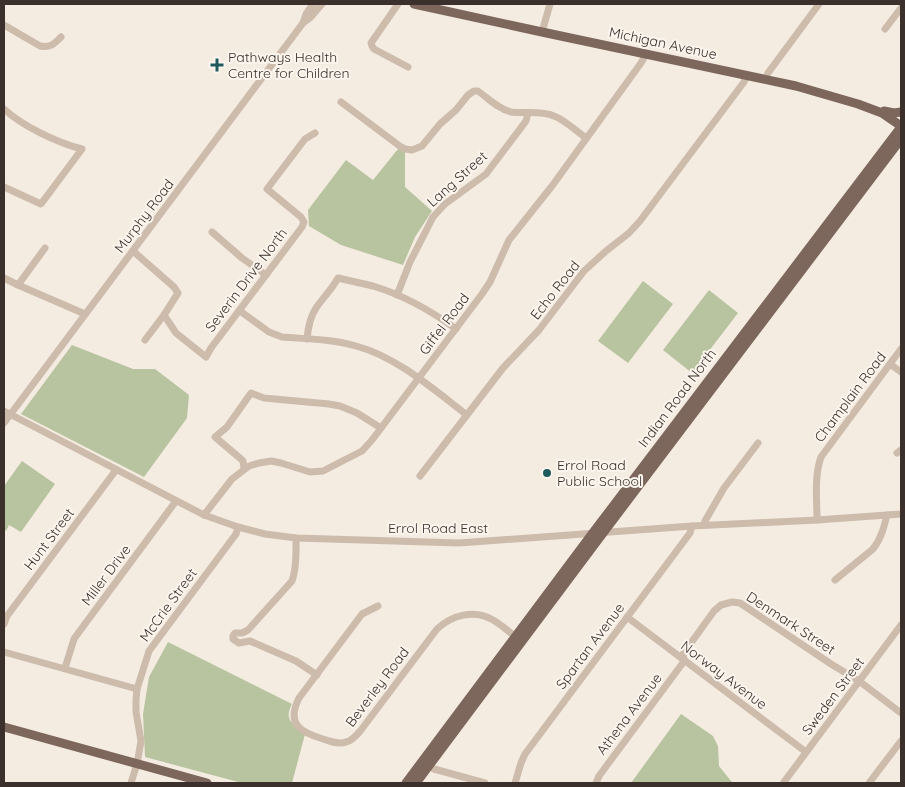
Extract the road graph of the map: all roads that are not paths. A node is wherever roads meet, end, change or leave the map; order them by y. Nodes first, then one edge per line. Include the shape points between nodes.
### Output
1 (313, 4) edge
2 (322, 4) edge
3 (398, 4) edge
4 (414, 4) edge
5 (550, 4) edge
6 (819, 4) edge
7 (901, 8) edge
8 (303, 23) junction
9 (4, 25) edge
10 (885, 29) dead end
11 (542, 32) junction
12 (61, 37) dead end
13 (646, 54) junction
14 (408, 67) dead end
15 (747, 75) junction
16 (765, 79) junction
17 (341, 102) dead end
18 (858, 104) junction
19 (4, 109) edge
20 (901, 112) edge
21 (528, 113) junction
22 (901, 126) edge
23 (315, 133) dead end
24 (586, 138) junction
25 (901, 140) edge
26 (4, 187) edge
27 (212, 232) dead end
28 (45, 248) dead end
29 (133, 251) junction
30 (266, 275) junction
31 (4, 278) edge
32 (18, 285) junction
33 (398, 295) junction
34 (240, 311) junction
35 (85, 314) junction
36 (164, 315) junction
37 (456, 329) junction
38 (307, 339) junction
39 (145, 340) dead end
40 (901, 349) edge
41 (890, 364) junction
42 (901, 372) edge
43 (418, 379) junction
44 (7, 412) edge
45 (467, 415) junction
46 (4, 423) edge
47 (381, 428) junction
48 (758, 443) dead end
49 (244, 468) junction
50 (116, 470) junction
51 (420, 476) dead end
52 (176, 501) junction
53 (901, 514) edge
54 (204, 515) junction
55 (886, 515) junction
56 (817, 520) junction
57 (705, 525) junction
58 (692, 526) junction
59 (238, 527) junction
60 (603, 533) junction
61 (592, 534) junction
62 (296, 538) junction
63 (835, 580) dead end
64 (378, 606) dead end
65 (628, 617) junction
66 (4, 624) edge
67 (901, 625) edge
68 (519, 639) junction
69 (4, 652) edge
70 (684, 660) junction
71 (65, 668) junction
72 (317, 675) junction
73 (859, 681) junction
74 (137, 688) junction
75 (901, 713) edge
76 (4, 727) edge
77 (901, 740) edge
78 (806, 752) junction
79 (137, 764) junction
80 (426, 764) junction
81 (784, 782) dead end
82 (131, 783) edge
83 (207, 783) edge
84 (406, 783) edge
85 (416, 783) edge
86 (486, 783) edge
87 (515, 783) edge
88 (596, 783) edge
89 (869, 783) edge

1 - 8 street, Murphy Road
2 - 8 street, Murphy Road
3 - 14 street via 371,43 374,49
4 - 11 main road, Michigan Avenue
5 - 11 street
6 - 16 street
7 - 10 street
8 - 29 street, Murphy Road
9 - 12 street via 40,46 52,45
11 - 13 main road, Michigan Avenue
13 - 15 main road, Michigan Avenue
13 - 24 street, Giffel Road
15 - 16 main road, Michigan Avenue
15 - 45 street, Echo Road via 640,221 584,270 539,330 503,368
16 - 18 main road, Michigan Avenue
17 - 21 street via 409,150 422,146 474,91 505,110
18 - 20 main road
18 - 22 main road, Michigan Avenue via 885,114
19 - 26 street via 24,125 82,149 41,204
21 - 24 street via 554,116
21 - 33 street, Lang Street via 526,121 486,174 433,217 410,262
22 - 61 main road, Indian Road North
23 - 30 street, Severin Drive North via 305,139 266,189 300,214 304,222
24 - 37 street, Giffel Road via 509,240 490,282
25 - 60 main road, Indian Road North
27 - 30 street
28 - 32 street
29 - 35 street, Murphy Road
29 - 36 street via 178,293
30 - 34 street, Severin Drive North
31 - 32 street
32 - 35 street
33 - 37 street via 427,309
33 - 38 street via 338,278 314,313
34 - 36 street, Severin Drive North via 206,357 176,333
34 - 38 street via 269,332 282,337
35 - 44 street, Murphy Road
36 - 39 street
37 - 43 street, Giffel Road
38 - 43 street via 346,343 379,354
40 - 41 street, Champlain Road
41 - 42 street
41 - 56 street, Champlain Road via 821,457 816,480
43 - 45 street
43 - 47 street, Giffel Road
44 - 46 street, Murphy Road
44 - 50 street, Errol Road East
45 - 51 street, Echo Road
47 - 49 street, Giffel Road via 362,451 323,471 310,472 271,461
47 - 49 street via 340,406 264,398 251,393 227,427 215,437 241,458
48 - 57 street via 724,488
49 - 54 street
50 - 52 street, Errol Road East
50 - 66 street, Hunt Street
52 - 54 street, Errol Road East
52 - 71 street, Miller Drive via 78,632
53 - 55 street, Errol Road East
54 - 59 street, Errol Road East
55 - 56 street, Errol Road East
55 - 63 street via 878,542
56 - 57 street, Errol Road East
57 - 58 street, Errol Road East
58 - 60 street, Errol Road East
58 - 65 street, Spartan Avenue
59 - 62 street, Errol Road East
59 - 74 street, McCrie Street via 149,651
60 - 61 street, Errol Road East
60 - 68 main road, Indian Road North
61 - 62 street, Errol Road East via 460,543
61 - 68 main road, Indian Road North
62 - 72 street via 292,581 248,630 236,634 233,639 239,643 250,641 296,661
64 - 72 street, Beverley Road via 362,614
65 - 70 street, Norway Avenue
65 - 87 street, Spartan Avenue via 525,754
67 - 73 street, Sweden Street
68 - 72 street, Beverley Road via 495,621 482,616 463,615 445,622 361,730 347,742 336,743 307,734 296,723 295,706
68 - 80 main road, Indian Road North
69 - 71 street
70 - 73 street, Denmark Street via 684,654 714,612 721,605 732,602 749,608
70 - 78 street, Norway Avenue
70 - 88 street, Athena Avenue
71 - 74 street
73 - 75 street, Denmark Street
73 - 78 street, Sweden Street
74 - 79 street, McCrie Street via 136,712 141,741
76 - 79 main road
77 - 89 street
78 - 81 street, Sweden Street
79 - 82 street, McCrie Street
79 - 83 main road
80 - 84 main road, Indian Road North
80 - 85 main road, Indian Road North
80 - 86 street

